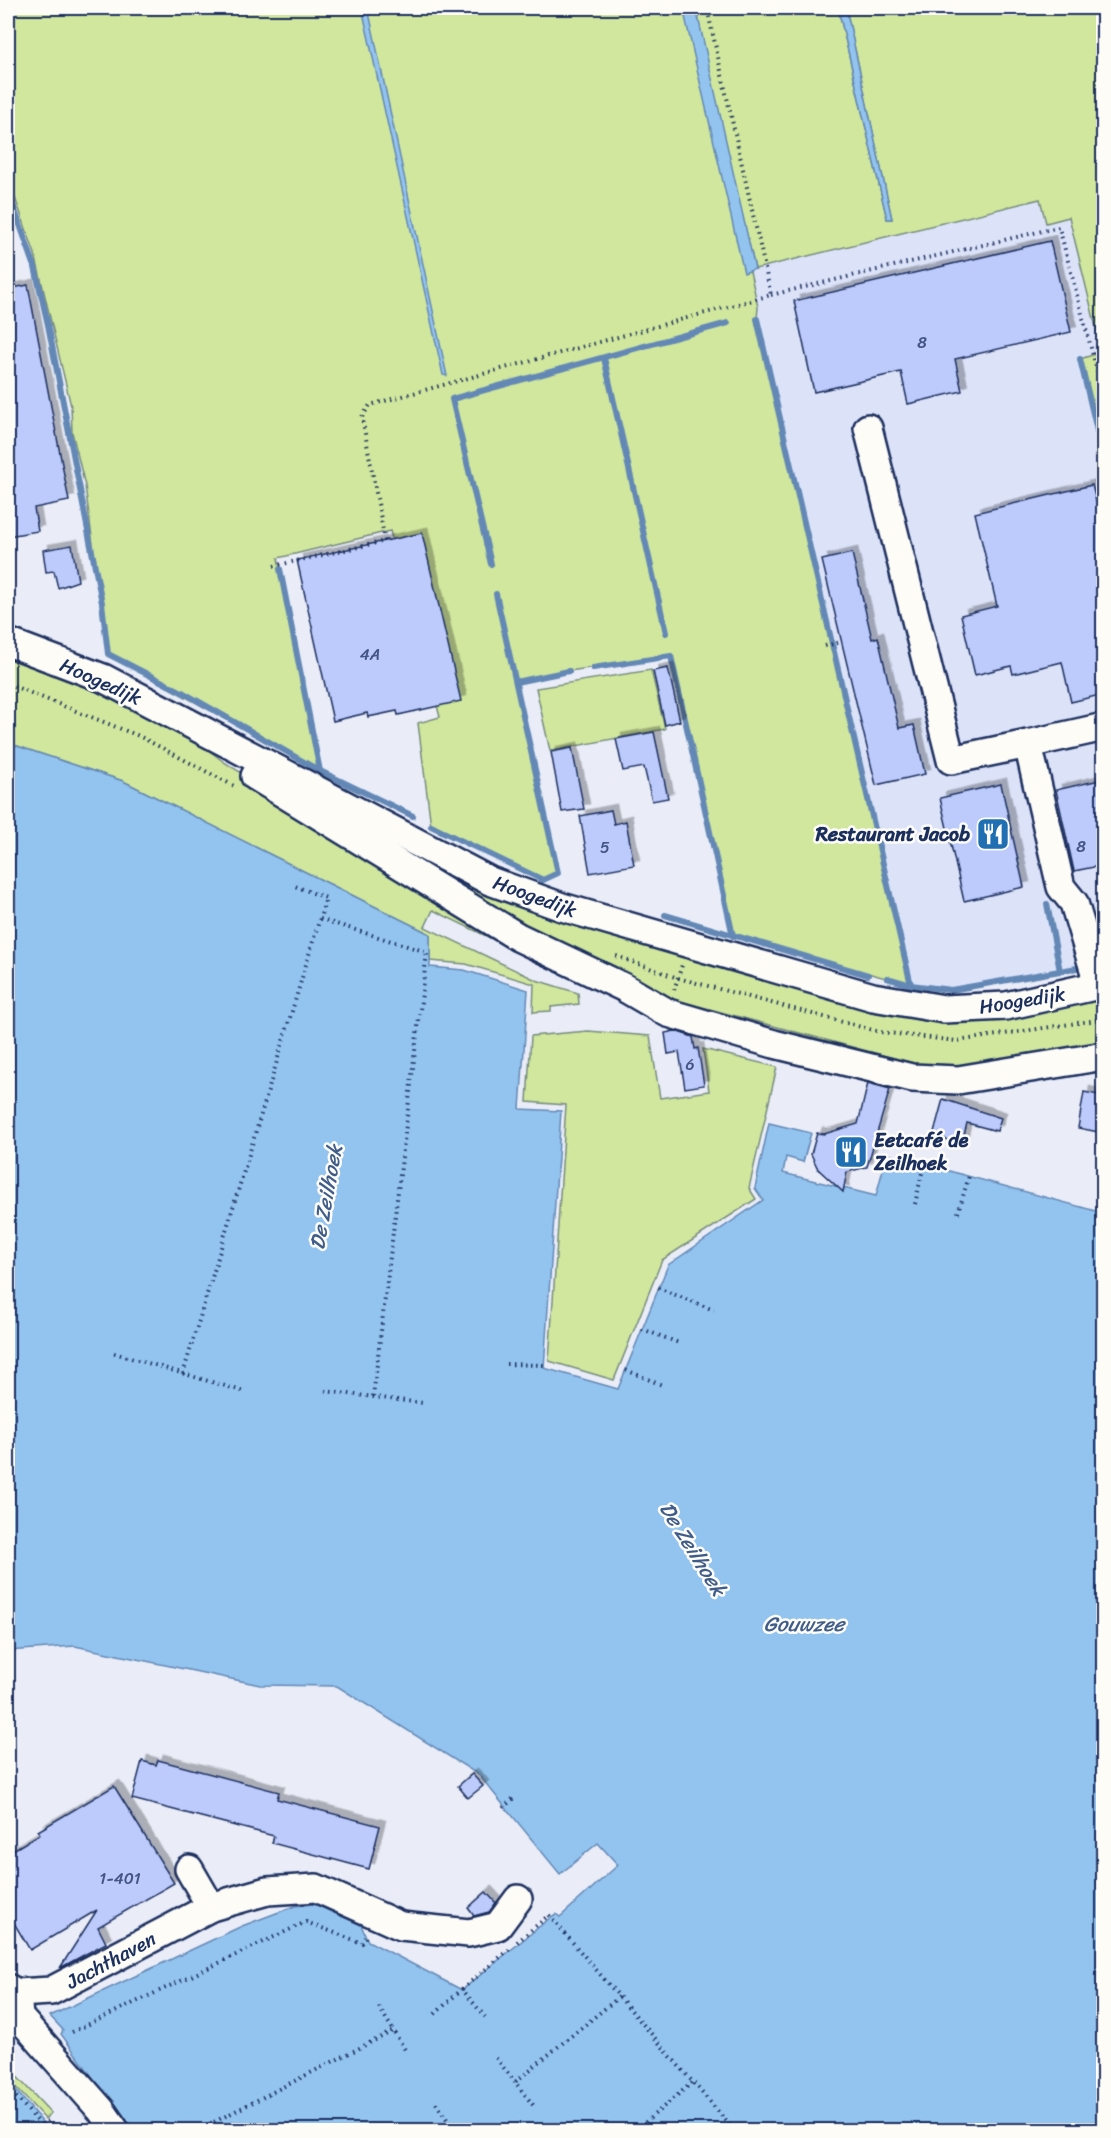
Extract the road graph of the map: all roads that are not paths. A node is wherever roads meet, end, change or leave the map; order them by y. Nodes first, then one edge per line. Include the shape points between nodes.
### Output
1 (868, 428) dead end
2 (8, 642) edge
3 (196, 725) junction
4 (1104, 727) edge
5 (1028, 744) junction
6 (1101, 985) edge
7 (1104, 1056) edge
8 (189, 1869) dead end
9 (518, 1899) dead end
10 (211, 1907) junction
11 (12, 1990) edge
12 (115, 2130) edge

1 - 5 street via 951,760
2 - 3 street, Hoogedijk via 103,678
3 - 6 street, Hoogedijk via 490,880 562,907 688,944 880,999 944,1009 1006,1006
3 - 7 street via 225,757 477,913 668,1013 912,1078 958,1080
4 - 5 street
5 - 6 street via 1061,887 1074,903
8 - 10 street
9 - 10 street, Jachthaven via 498,1926 469,1933 401,1926 316,1888 267,1891
10 - 11 street, Jachthaven via 51,1991
11 - 12 street via 19,2017

